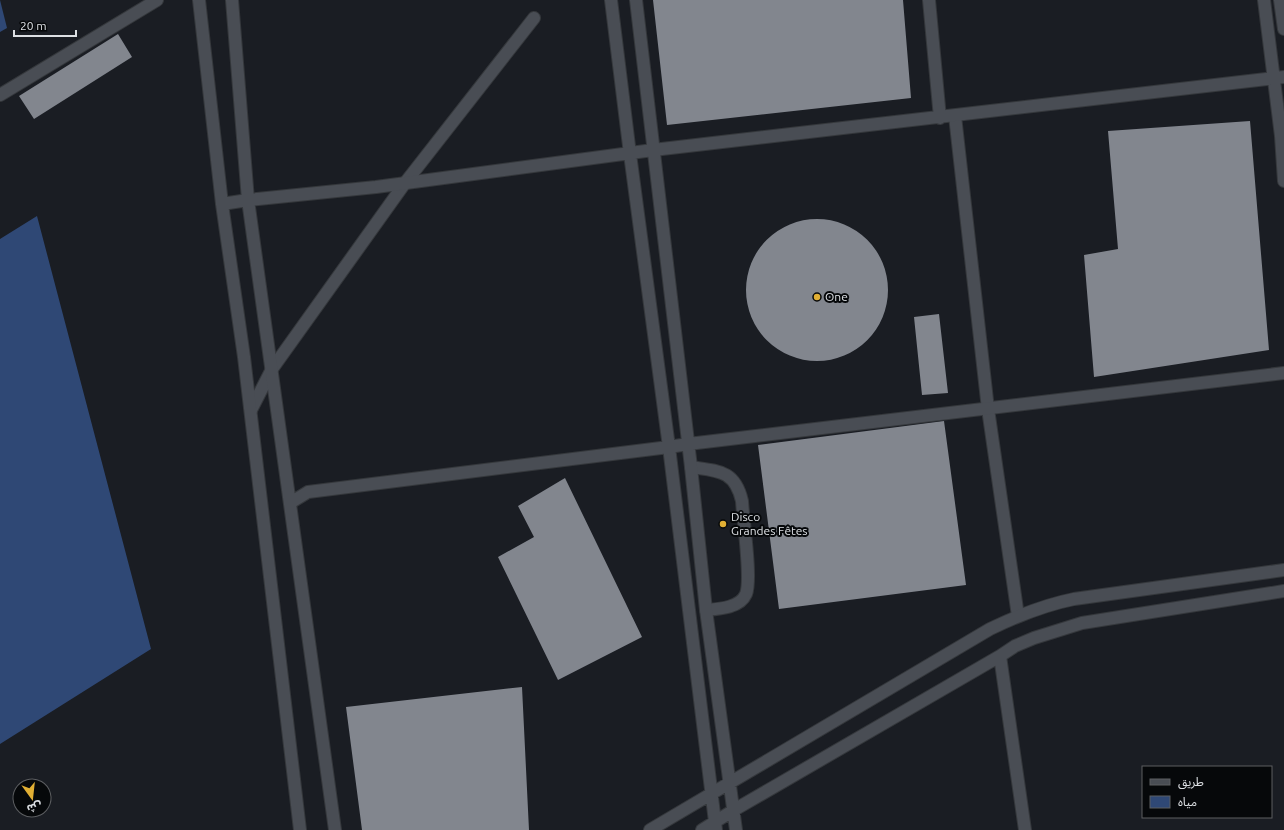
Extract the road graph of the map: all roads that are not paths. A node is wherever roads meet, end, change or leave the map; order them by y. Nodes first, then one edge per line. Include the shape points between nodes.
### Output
1 (157, 0) edge
2 (200, 0) edge
3 (232, 0) edge
4 (611, 0) edge
5 (636, 0) edge
6 (929, 0) edge
7 (1264, 0) edge
8 (1280, 0) edge
9 (534, 18) dead end
10 (1284, 29) edge
11 (1279, 78) edge
12 (0, 95) edge
13 (955, 116) junction
14 (940, 118) junction
15 (653, 150) junction
16 (630, 154) junction
17 (1284, 181) edge
18 (405, 183) junction
19 (248, 200) junction
20 (222, 204) junction
21 (272, 369) junction
22 (1284, 373) edge
23 (988, 409) junction
24 (251, 410) junction
25 (688, 444) junction
26 (668, 448) junction
27 (691, 467) junction
28 (290, 503) junction
29 (1284, 570) edge
30 (1284, 591) edge
31 (706, 610) junction
32 (1018, 616) junction
33 (1000, 656) junction
34 (730, 782) junction
35 (712, 793) junction
36 (734, 810) junction
37 (715, 826) edge
38 (300, 830) edge
39 (335, 830) edge
40 (650, 830) edge
41 (702, 830) edge
42 (736, 830) edge
43 (1025, 830) edge

1 - 12 street
2 - 20 street
3 - 19 street
4 - 16 street
5 - 15 street
6 - 14 street
7 - 11 street
8 - 10 street
9 - 18 street
11 - 13 street
11 - 17 street
13 - 14 street
13 - 23 street
14 - 15 street
15 - 16 street
15 - 25 street
16 - 18 street
16 - 26 street
18 - 19 street
18 - 21 street
19 - 20 street
19 - 21 street
20 - 24 street
21 - 24 street
21 - 28 street
22 - 23 street
23 - 25 street
23 - 32 street
24 - 38 street
25 - 26 street
25 - 27 street
26 - 28 street via 308,492
26 - 35 street
27 - 31 street
27 - 31 street via 727,475 739,490 742,501 749,579 746,594 741,601 726,609
28 - 39 street
29 - 32 street via 1074,599 1053,603
30 - 33 street via 1082,623 1014,646
31 - 34 street
32 - 34 street via 990,629
33 - 36 street
33 - 43 street
34 - 35 street
34 - 36 street
35 - 37 street
35 - 40 street
36 - 37 street
36 - 42 street
37 - 41 street

